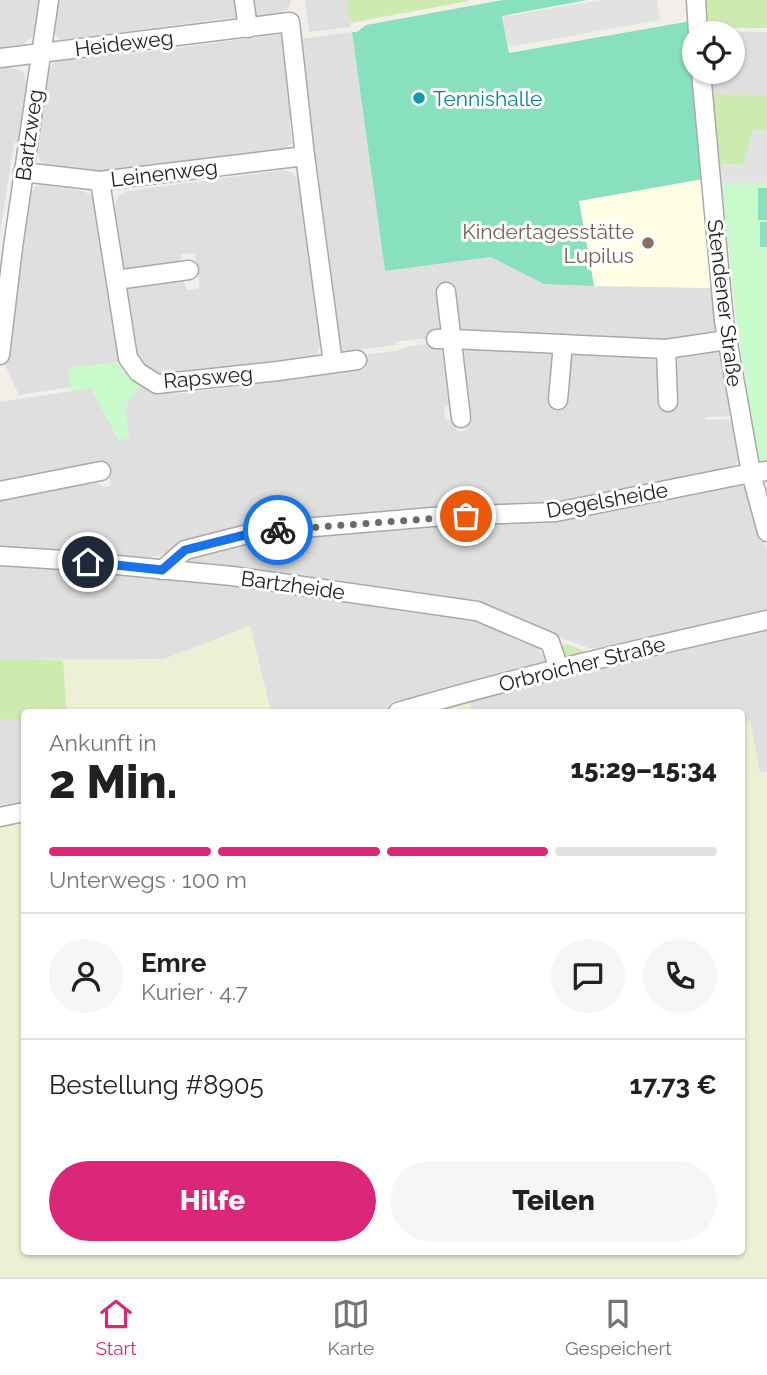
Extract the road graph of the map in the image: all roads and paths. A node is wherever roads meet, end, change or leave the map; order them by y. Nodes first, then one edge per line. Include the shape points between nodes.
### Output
1 (49, 0) edge
2 (244, 0) edge
3 (696, 0) edge
4 (697, 21) edge
5 (248, 27) junction
6 (41, 53) junction
7 (0, 58) edge
8 (702, 84) edge
9 (305, 156) junction
10 (23, 172) junction
11 (100, 181) junction
12 (6, 248) edge
13 (189, 270) dead end
14 (116, 280) junction
15 (446, 292) dead end
16 (445, 339) junction
17 (727, 340) junction
18 (562, 344) junction
19 (666, 349) junction
20 (0, 355) edge
21 (357, 360) dead end
22 (333, 363) junction
23 (558, 400) dead end
24 (668, 402) dead end
25 (461, 418) dead end
26 (101, 471) dead end
27 (759, 472) edge
28 (0, 491) edge
29 (767, 531) edge
30 (0, 556) edge
31 (162, 570) junction
32 (767, 620) edge
33 (559, 669) junction
34 (408, 709) edge
35 (21, 813) edge
36 (0, 817) edge

1 - 6 street, Bartzweg
2 - 5 street
3 - 4 street
5 - 6 street, Heideweg
5 - 9 street, Heideweg via 290,22
6 - 7 street, Heideweg
6 - 10 street, Bartzweg
8 - 17 street, Stendener Straße
9 - 11 street, Leinenweg
9 - 22 street
10 - 11 street, Leinenweg
10 - 12 street, Bartzweg
11 - 14 street, Rapsweg
12 - 20 street, Bartzweg
13 - 14 street
14 - 22 street, Rapsweg via 128,358 156,384
15 - 16 street
16 - 18 street
16 - 25 street
17 - 19 street
17 - 27 street, Stendener Straße
18 - 19 street
18 - 23 street
19 - 24 street
21 - 22 street, Rapsweg
26 - 28 street
27 - 29 street, Stendener Straße
27 - 31 street, Degelsheide via 556,512 256,532 185,550
30 - 31 street, Bartzheide
31 - 33 street, Bartzheide via 477,611 550,642
32 - 33 street, Orbroicher Straße
33 - 34 street, Orbroicher Straße
35 - 36 street

